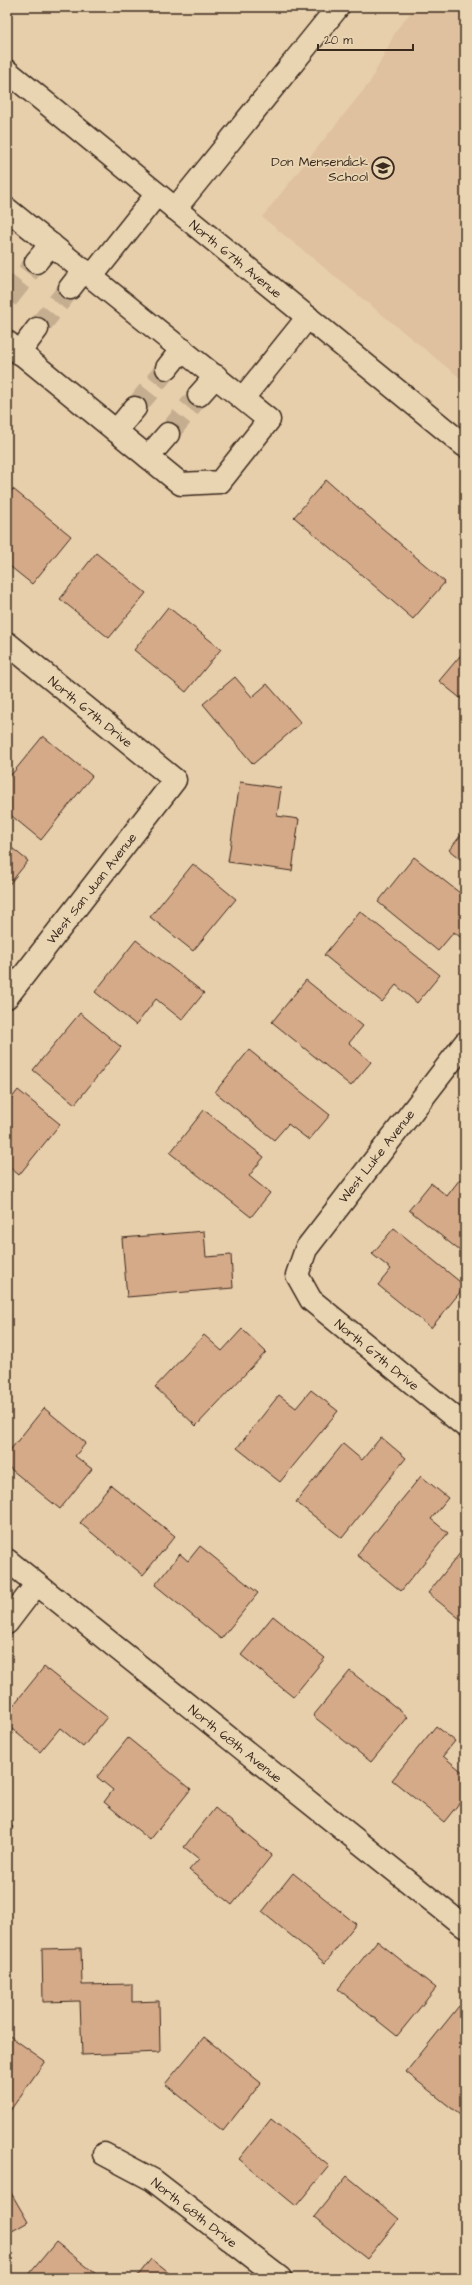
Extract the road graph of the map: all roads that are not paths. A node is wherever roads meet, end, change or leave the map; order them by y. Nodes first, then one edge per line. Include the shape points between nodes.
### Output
1 (338, 7) edge
2 (7, 71) edge
3 (157, 194) junction
4 (7, 208) edge
5 (175, 209) junction
6 (51, 244) junction
7 (36, 262) tunnel mouth
8 (88, 273) junction
9 (70, 288) tunnel mouth
10 (308, 317) junction
11 (37, 329) tunnel mouth
12 (13, 347) edge
13 (182, 349) junction
14 (167, 368) tunnel mouth
15 (216, 376) junction
16 (199, 395) tunnel mouth
17 (243, 398) junction
18 (135, 408) tunnel mouth
19 (116, 431) junction
20 (168, 434) tunnel mouth
21 (465, 446) edge
22 (148, 457) junction
23 (7, 643) edge
24 (175, 780) joint
25 (7, 997) edge
26 (465, 1043) edge
27 (297, 1275) joint
28 (465, 1426) edge
29 (7, 1560) edge
30 (36, 1584) junction
31 (7, 1622) edge
32 (465, 1927) edge
33 (104, 2154) dead end
34 (280, 2278) edge

1 - 5 street
2 - 3 street, North 67th Avenue
3 - 5 street, North 67th Avenue
3 - 8 street
4 - 6 street
5 - 10 street, North 67th Avenue
6 - 7 street
6 - 8 street
8 - 9 street
8 - 13 street
10 - 17 street
10 - 21 street, North 67th Avenue
11 - 12 street
12 - 19 street
13 - 14 street
13 - 15 street
15 - 16 street
15 - 17 street
17 - 22 street via 269,420 220,482 181,484
18 - 19 street
19 - 22 street
20 - 22 street
23 - 24 street, North 67th Drive
24 - 25 street, West San Juan Avenue
26 - 27 street, West Luke Avenue via 306,1249
27 - 28 street, North 67th Drive via 311,1300
29 - 30 street, North 68th Avenue
30 - 31 street
30 - 32 street, North 68th Avenue
33 - 34 street, North 68th Drive via 153,2180

